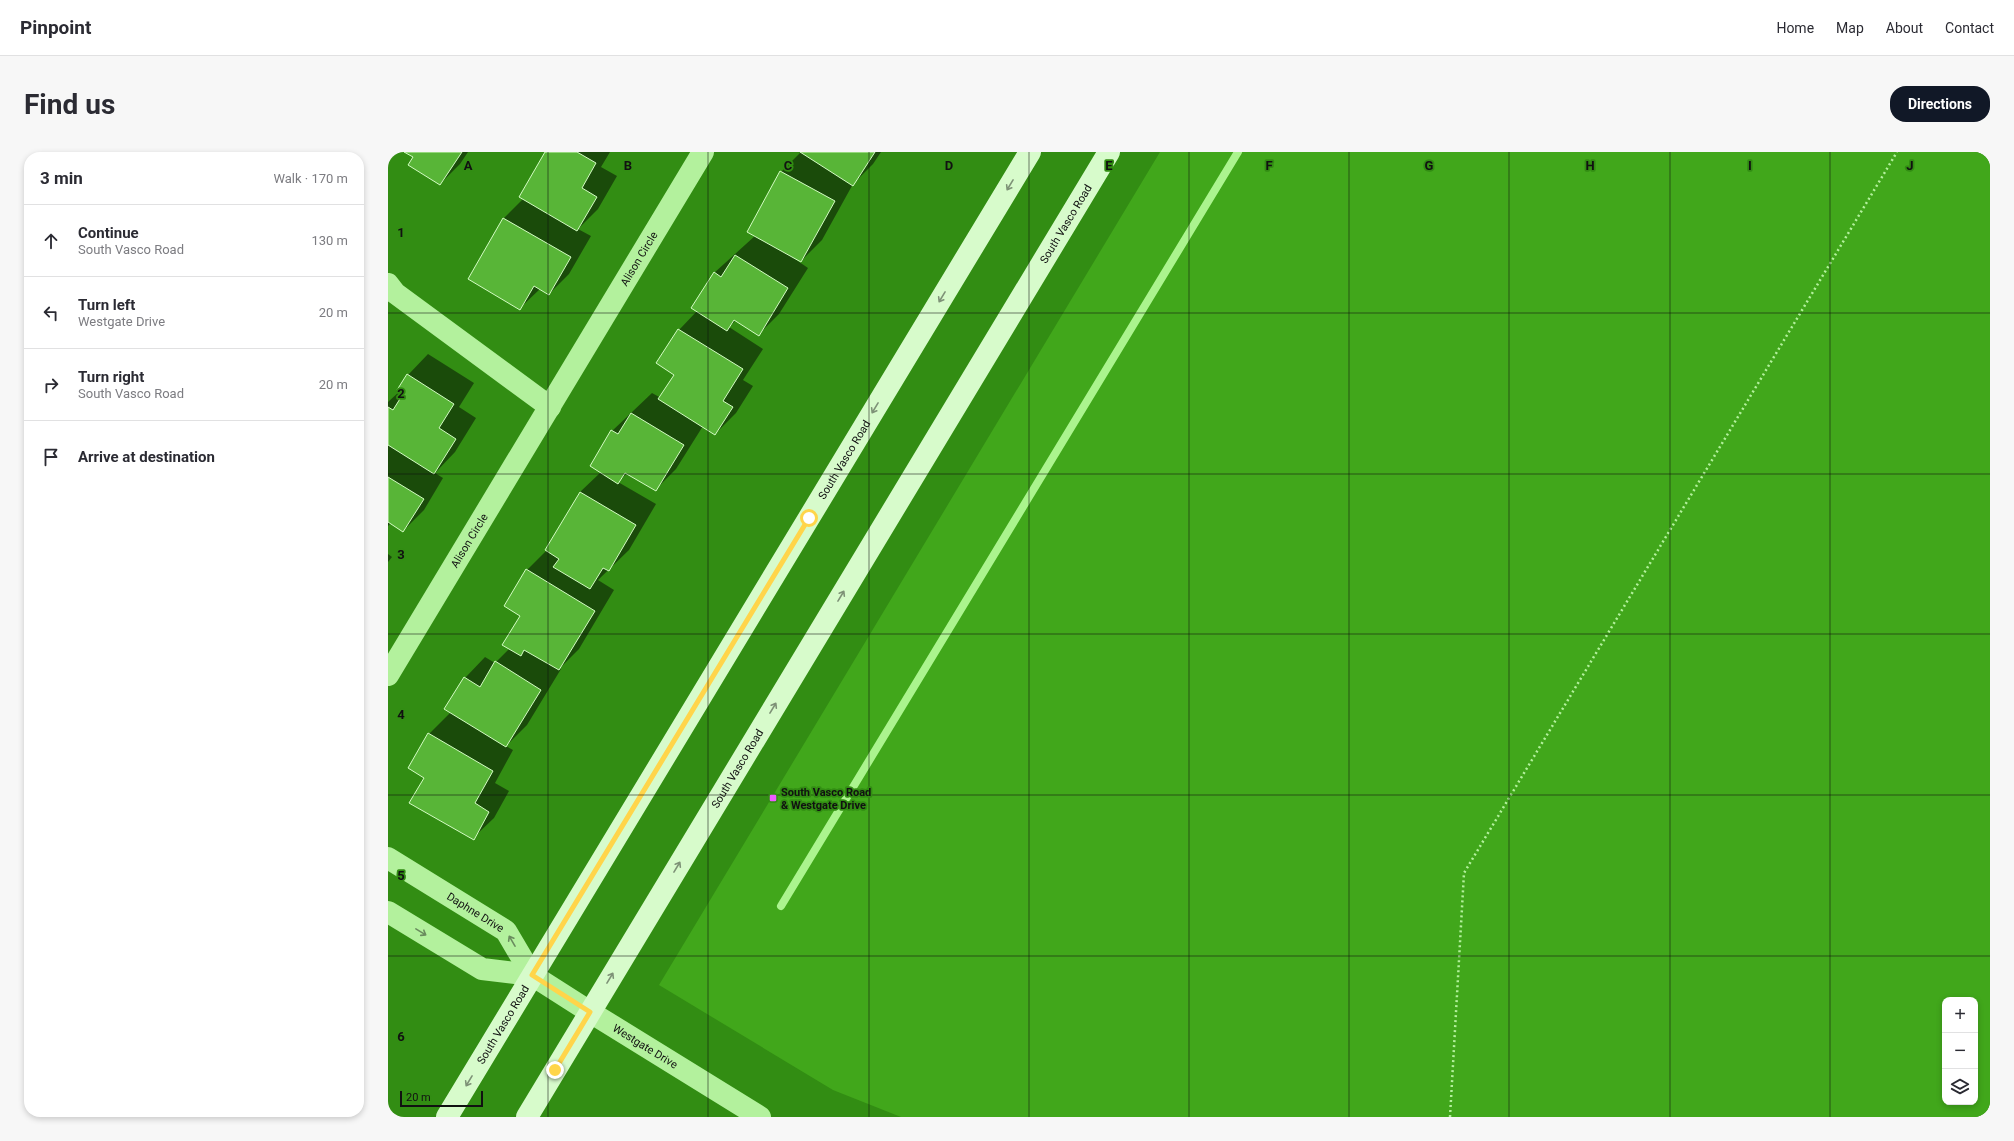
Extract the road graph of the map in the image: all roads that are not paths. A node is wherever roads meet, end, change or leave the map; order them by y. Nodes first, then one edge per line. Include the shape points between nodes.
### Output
1 (703, 152) edge
2 (1030, 152) edge
3 (1109, 152) edge
4 (388, 284) edge
5 (550, 407) junction
6 (388, 675) edge
7 (388, 858) edge
8 (388, 912) edge
9 (532, 975) junction
10 (590, 1012) junction
11 (447, 1117) edge
12 (527, 1117) edge
13 (760, 1117) edge

1 - 5 street, Alison Circle
2 -> 9 main road, South Vasco Road
10 -> 3 main road, South Vasco Road
4 - 5 street via 396,293
5 - 6 street, Alison Circle
9 -> 7 street, Daphne Drive via 506,931
8 -> 9 street via 482,969
9 - 10 street, Westgate Drive
9 -> 11 main road, South Vasco Road
10 - 12 main road, South Vasco Road
10 - 13 street, Westgate Drive

